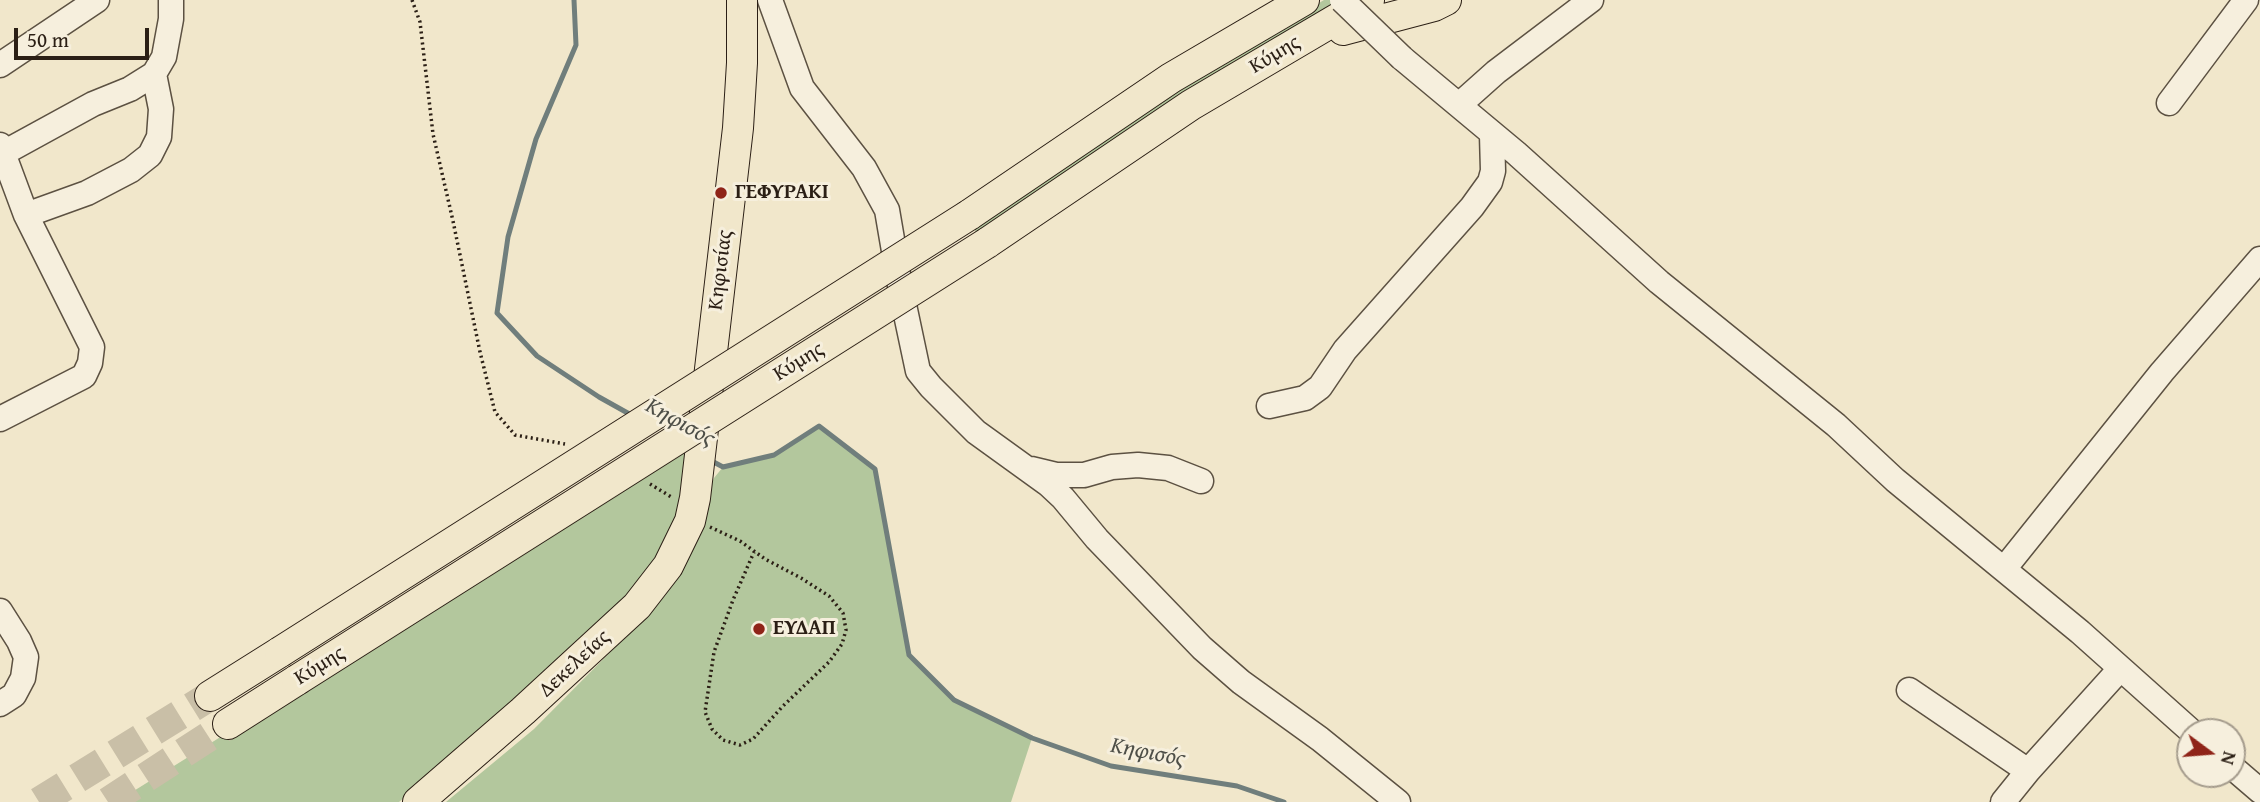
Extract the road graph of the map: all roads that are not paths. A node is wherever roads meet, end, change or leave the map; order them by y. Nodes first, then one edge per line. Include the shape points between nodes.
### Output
1 (97, 0) edge
2 (171, 0) edge
3 (742, 0) edge
4 (770, 0) edge
5 (1342, 0) edge
6 (1369, 0) edge
7 (1446, 0) edge
8 (1591, 0) edge
9 (2246, 0) edge
10 (1291, 5) edge
11 (1298, 41) junction
12 (0, 65) edge
13 (154, 74) junction
14 (2169, 103) dead end
15 (1459, 105) junction
16 (1492, 135) junction
17 (1, 151) edge
18 (26, 215) junction
19 (2260, 259) edge
20 (1269, 406) dead end
21 (0, 419) edge
22 (1027, 468) junction
23 (1201, 481) dead end
24 (693, 510) joint
25 (2004, 569) junction
26 (0, 611) edge
27 (2120, 669) junction
28 (1909, 690) dead end
29 (209, 696) tunnel mouth
30 (0, 704) edge
31 (2176, 718) edge
32 (228, 724) tunnel mouth
33 (2028, 771) junction
34 (2246, 778) edge
35 (2260, 791) edge
36 (418, 802) edge
37 (1398, 802) edge
38 (2003, 802) edge

1 - 12 street
2 - 13 street via 164,57
3 - 24 main road, Κηφισίας via 738,128
4 - 22 street via 802,88 864,167 887,210 918,370 976,432
5 - 15 street, bridge
6 - 11 main road, Κύμης
7 - 11 main road
8 - 15 street
9 - 14 street
10 - 29 main road, Κύμης, bridge via 1171,78 969,215
11 - 32 main road, Κύμης, bridge
13 - 17 street
13 - 18 street via 161,109 159,137 150,155 87,193
15 - 16 street
16 - 20 street via 1490,182 1472,207 1345,350 1320,387 1306,398
16 - 25 street via 1659,282
17 - 18 street
18 - 21 street via 92,347 90,363 83,376
19 - 25 street
22 - 23 street via 1056,475 1084,475 1112,467 1168,468
22 - 37 street via 1063,498 1202,648
24 - 36 main road, Δεκελείας via 668,566 637,606
25 - 27 street
26 - 30 street via 26,657 14,695
27 - 31 street
27 - 33 street
28 - 33 street
33 - 38 street
34 - 35 street

